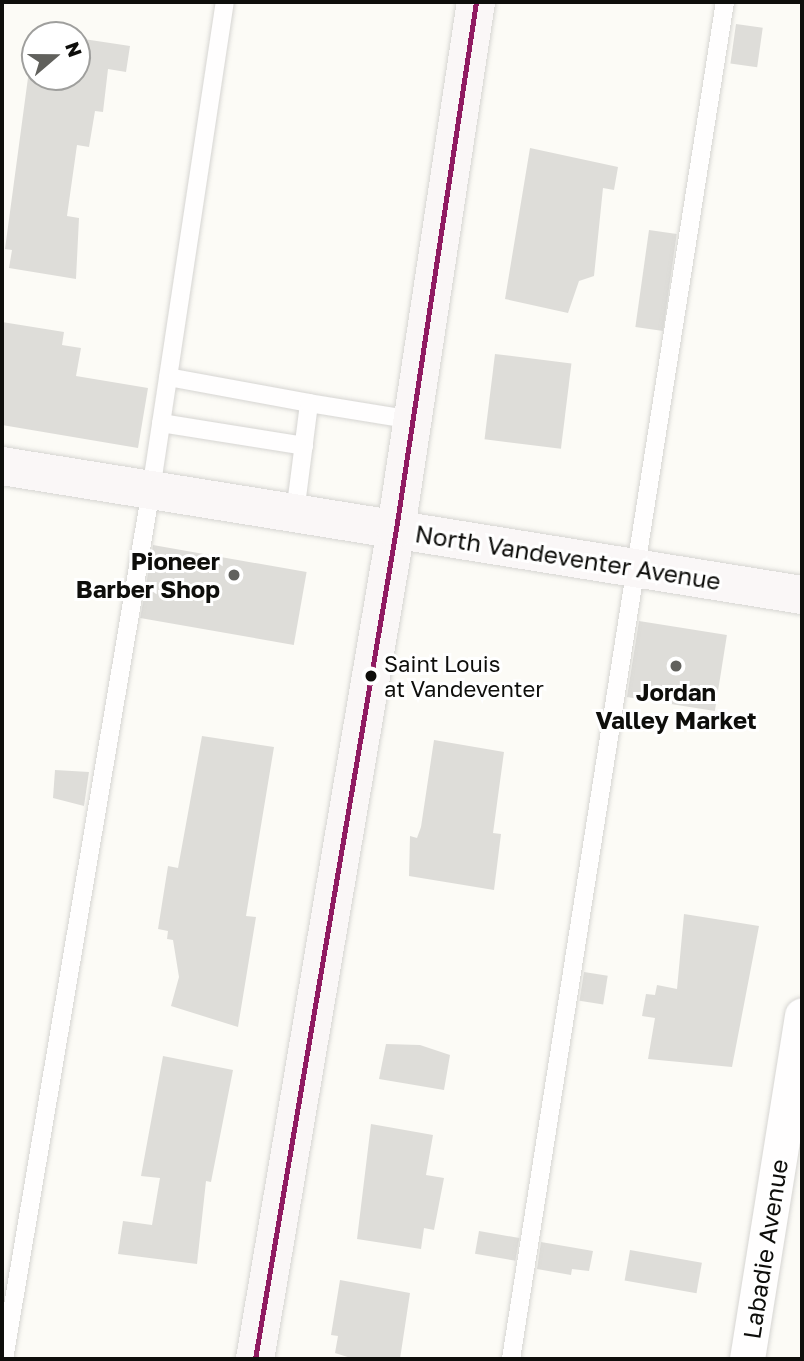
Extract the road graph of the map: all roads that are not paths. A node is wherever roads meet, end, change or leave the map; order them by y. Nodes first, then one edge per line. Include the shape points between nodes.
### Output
1 (225, 2) edge
2 (476, 2) edge
3 (725, 2) edge
4 (168, 377) junction
5 (309, 403) junction
6 (413, 420) junction
7 (161, 423) junction
8 (304, 446) junction
9 (2, 466) edge
10 (151, 490) junction
11 (295, 513) junction
12 (396, 529) junction
13 (636, 568) junction
14 (802, 595) edge
15 (802, 1015) edge
16 (4, 1359) edge
17 (255, 1359) edge
18 (511, 1359) edge
19 (747, 1359) edge

1 - 4 lane
2 - 6 street
3 - 13 lane
4 - 5 lane
4 - 7 lane
5 - 6 lane
5 - 8 lane
6 - 12 street
7 - 8 lane
7 - 10 lane
8 - 11 lane
9 - 10 street, North Vandeventer Avenue
10 - 11 street, North Vandeventer Avenue
10 - 16 lane
11 - 12 street, North Vandeventer Avenue
12 - 13 street, North Vandeventer Avenue
12 - 17 street
13 - 14 street, North Vandeventer Avenue
13 - 18 lane
15 - 19 street, Labadie Avenue

